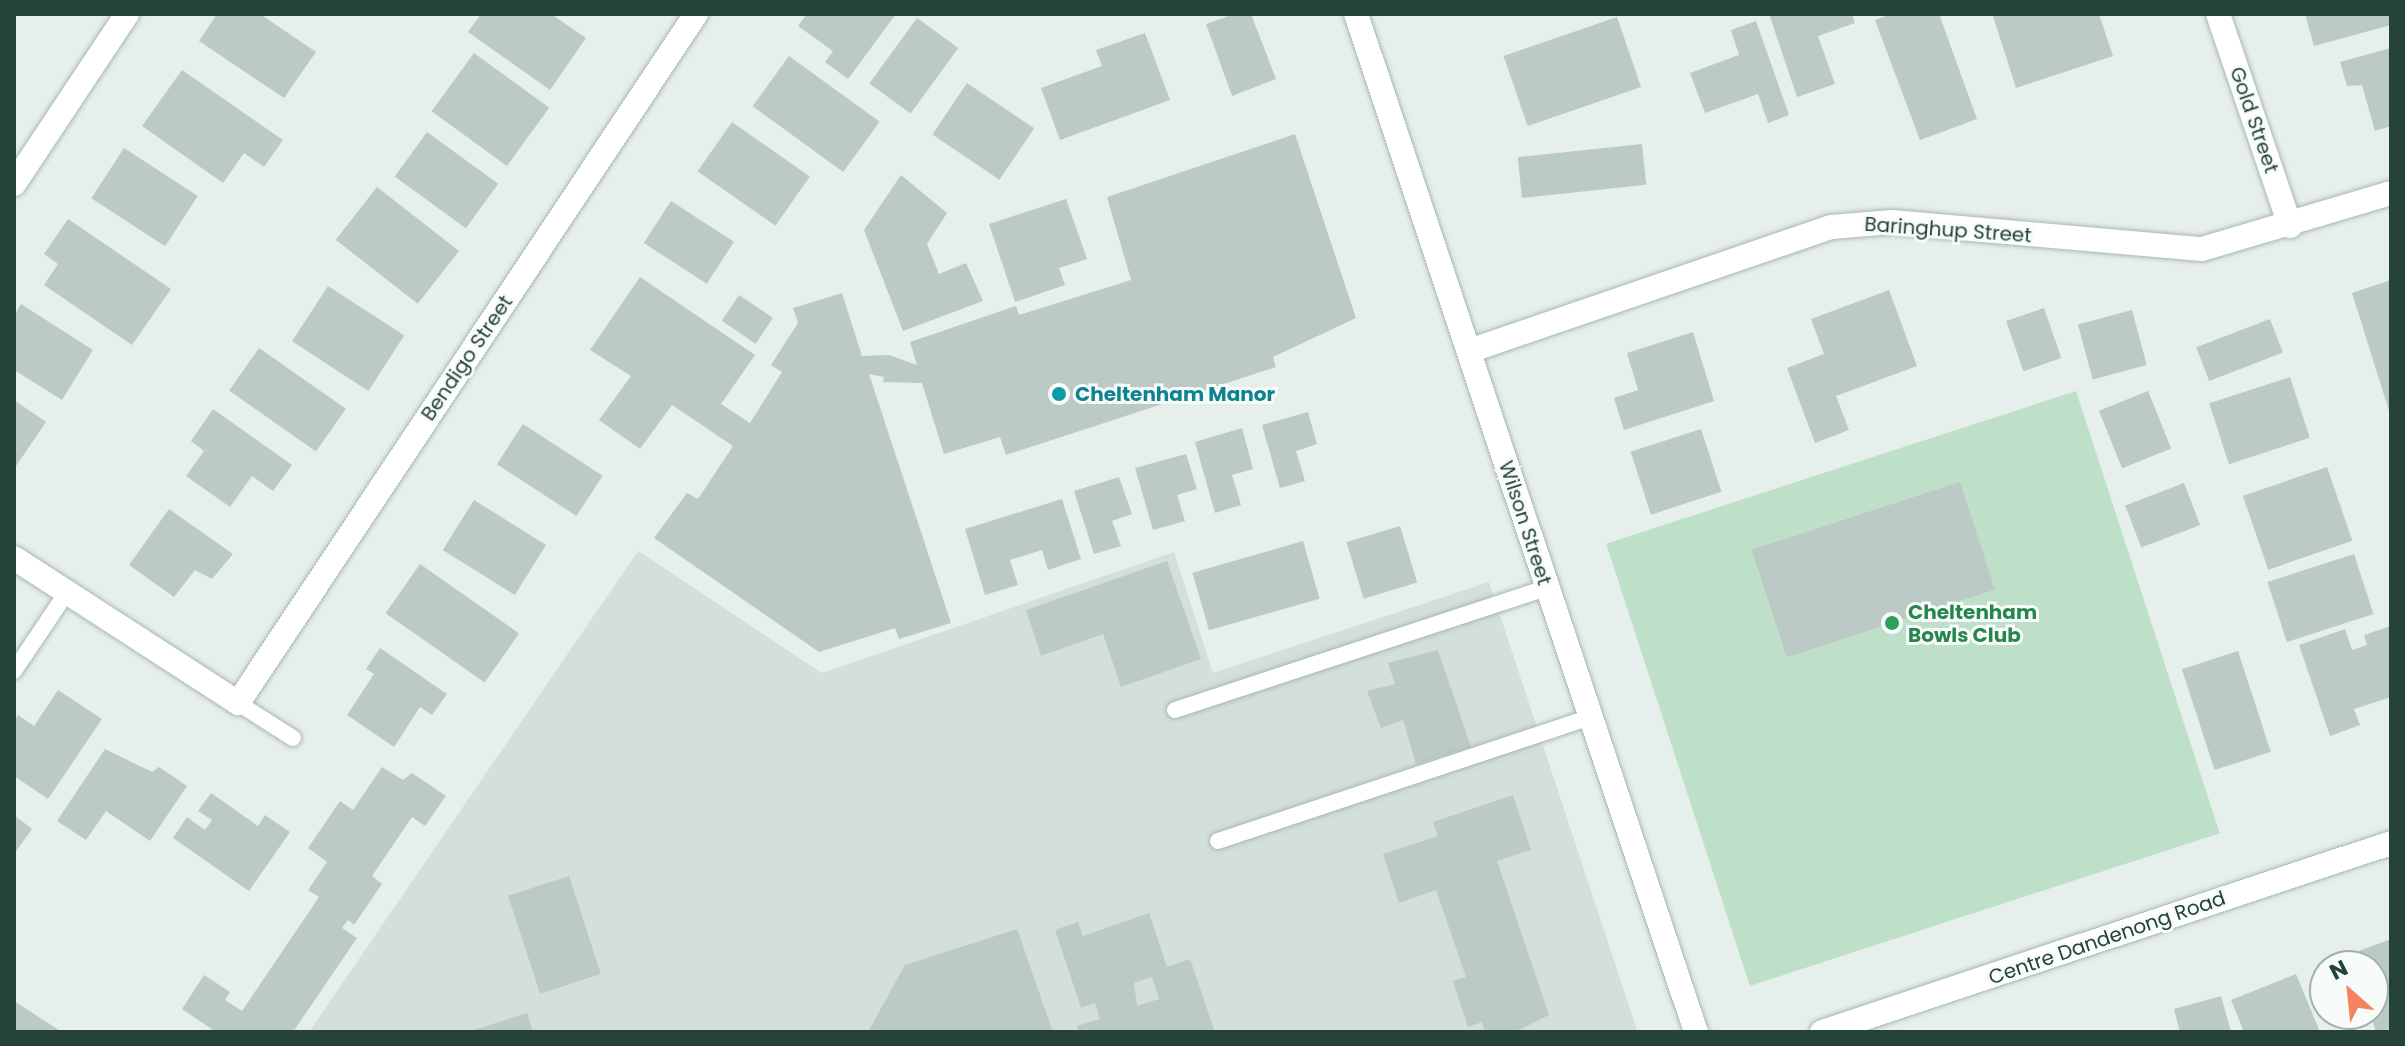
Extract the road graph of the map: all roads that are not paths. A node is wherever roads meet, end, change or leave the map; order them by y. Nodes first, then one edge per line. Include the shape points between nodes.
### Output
1 (127, 14) edge
2 (696, 14) edge
3 (1356, 14) edge
4 (2218, 14) edge
5 (14, 184) edge
6 (2391, 193) edge
7 (2290, 226) junction
8 (1469, 351) junction
9 (14, 558) edge
10 (1546, 588) junction
11 (67, 592) junction
12 (14, 671) edge
13 (238, 703) junction
14 (1175, 710) dead end
15 (1590, 717) junction
16 (293, 738) dead end
17 (1218, 841) dead end
18 (2391, 843) edge
19 (1696, 1032) edge
20 (1822, 1032) edge

1 - 5 street
2 - 13 street, Bendigo Street
3 - 8 street, Wilson Street
4 - 7 street, Gold Street
6 - 7 street, Baringhup Street
7 - 8 street, Baringhup Street via 2191,249 1859,223
8 - 10 street, Wilson Street
9 - 11 street
10 - 14 lane
10 - 15 street, Wilson Street
11 - 12 lane
11 - 13 street
13 - 16 lane
15 - 17 lane
15 - 19 street, Wilson Street
18 - 20 street, Centre Dandenong Road

